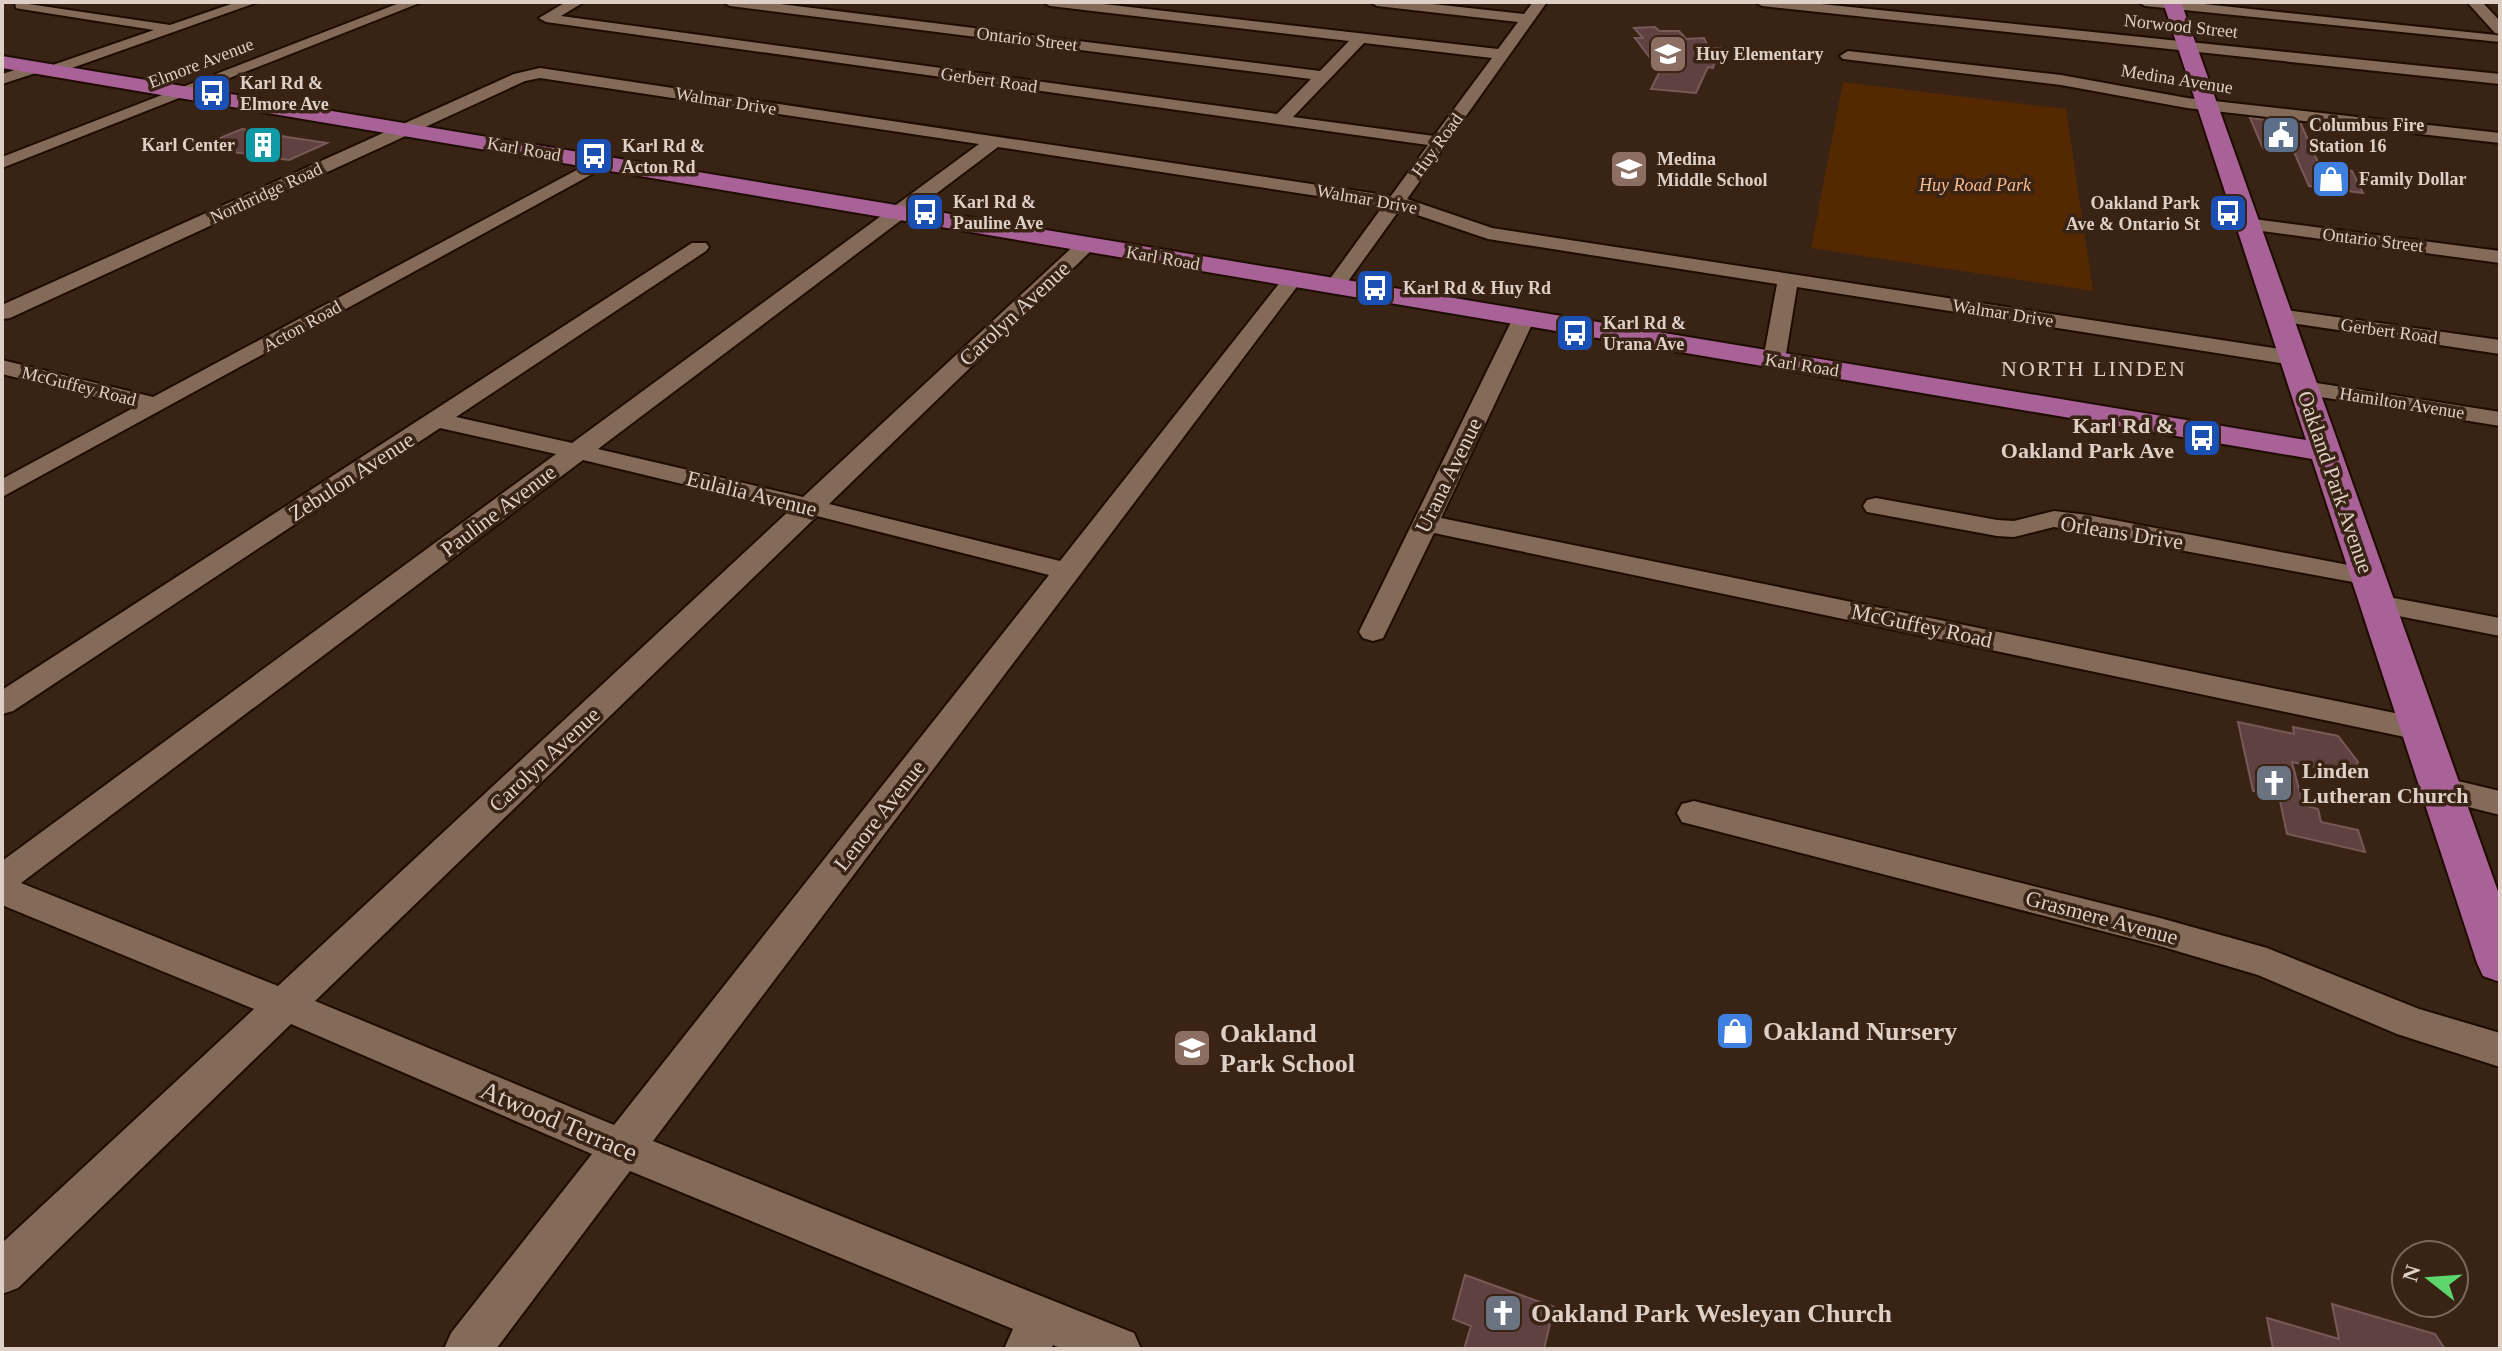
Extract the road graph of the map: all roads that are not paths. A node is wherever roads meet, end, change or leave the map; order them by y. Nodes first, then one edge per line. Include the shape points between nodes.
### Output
1 (22, 2) edge
2 (251, 2) edge
3 (415, 2) edge
4 (577, 2) edge
5 (730, 2) edge
6 (1060, 2) edge
7 (1377, 2) edge
8 (1540, 2) edge
9 (1762, 2) edge
10 (2145, 2) edge
11 (2474, 2) edge
12 (2172, 3) edge
13 (1043, 12) edge
14 (1527, 19) junction
15 (172, 29) junction
16 (2498, 36) edge
17 (1008, 37) junction
18 (1360, 38) junction
19 (2187, 47) junction
20 (1501, 54) junction
21 (1848, 56) dead end
22 (2, 62) edge
23 (45, 69) junction
24 (531, 74) joint
25 (950, 75) junction
26 (1323, 76) junction
27 (2, 79) edge
28 (2500, 79) edge
29 (181, 91) junction
30 (2206, 105) junction
31 (1282, 119) junction
32 (405, 129) junction
33 (2500, 138) edge
34 (995, 141) junction
35 (1440, 142) junction
36 (601, 162) junction
37 (2, 163) edge
38 (1395, 202) junction
39 (898, 212) junction
40 (2246, 224) junction
41 (1086, 245) junction
42 (699, 247) dead end
43 (2500, 257) edge
44 (1788, 279) junction
45 (1292, 280) junction
46 (1334, 287) junction
47 (2, 313) edge
48 (2278, 315) junction
49 (1524, 318) junction
50 (2500, 347) edge
51 (2293, 358) junction
52 (1774, 360) junction
53 (2, 367) edge
54 (2304, 388) junction
55 (156, 405) junction
56 (2500, 419) edge
57 (436, 420) junction
58 (577, 451) junction
59 (2324, 452) junction
60 (2, 489) edge
61 (1876, 506) dead end
62 (810, 507) junction
63 (1426, 523) junction
64 (1067, 571) junction
65 (2373, 591) junction
66 (2500, 627) edge
67 (1373, 632) dead end
68 (2, 704) edge
69 (2419, 729) junction
70 (2441, 789) junction
71 (2500, 803) edge
72 (1694, 813) dead end
73 (2, 879) edge
74 (2, 890) edge
75 (2500, 963) edge
76 (285, 1006) junction
77 (2500, 1050) edge
78 (622, 1148) junction
79 (2, 1273) edge
80 (1035, 1333) edge
81 (467, 1349) edge
82 (1118, 1349) edge

1 - 15 street
2 - 15 street
3 - 29 street, Elmore Avenue
4 - 25 street, Gerbert Road via 546,18
5 - 17 street, Ontario Street
6 - 13 street
6 - 18 street
7 - 14 street
8 - 14 street, Huy Road
9 - 19 street, Norwood Street via 1848,18
10 - 12 street
11 - 16 street
12 - 16 street
12 - 19 main road, Oakland Park Avenue
13 - 17 street
14 - 20 street, Huy Road
15 - 23 street
17 - 25 street
17 - 26 street, Ontario Street
18 - 20 street
18 - 26 street
19 - 28 street, Norwood Street
19 - 30 main road, Oakland Park Avenue
20 - 35 street, Huy Road
21 - 30 street, Medina Avenue via 2061,80
22 - 23 main road, Karl Road
23 - 27 street
23 - 29 main road, Karl Road
24 - 32 street, Northridge Road
24 - 34 street, Walmar Drive
25 - 31 street, Gerbert Road
26 - 31 street
29 - 32 main road, Karl Road
29 - 37 street, Elmore Avenue
30 - 33 street, Medina Avenue
30 - 40 main road, Oakland Park Avenue
31 - 35 street, Gerbert Road
32 - 36 main road, Karl Road
32 - 47 street, Northridge Road
34 - 38 street, Walmar Drive
34 - 39 street, Pauline Avenue
35 - 38 street, Huy Road
36 - 39 main road, Karl Road
36 - 55 street, Acton Road
38 - 44 street, Walmar Drive via 1488,233
38 - 46 street, Huy Road
39 - 41 main road, Karl Road
39 - 58 street, Pauline Avenue
40 - 43 street, Ontario Street
40 - 48 main road, Oakland Park Avenue
41 - 45 main road, Karl Road
41 - 62 street, Carolyn Avenue
42 - 57 street, Zebulon Avenue
44 - 51 street, Walmar Drive
44 - 52 street
45 - 46 main road, Karl Road
45 - 64 street, Lenore Avenue
46 - 49 main road, Karl Road
48 - 50 street, Gerbert Road
48 - 51 main road, Oakland Park Avenue
49 - 52 main road, Karl Road
49 - 63 street, Urana Avenue
51 - 54 main road, Oakland Park Avenue
52 - 59 main road, Karl Road
53 - 55 street, McGuffey Road
54 - 56 street, Hamilton Avenue
54 - 59 main road, Oakland Park Avenue
55 - 60 street, Acton Road
57 - 58 street, Eulalia Avenue
57 - 68 street, Zebulon Avenue
58 - 62 street, Eulalia Avenue
58 - 73 street, Pauline Avenue
59 - 65 main road, Oakland Park Avenue
61 - 65 street, Orleans Drive via 1997,528 2054,519 2088,523
62 - 64 street, Eulalia Avenue
62 - 76 street, Carolyn Avenue
63 - 67 street, Urana Avenue
63 - 69 street, McGuffey Road
64 - 78 street, Lenore Avenue
65 - 66 street
65 - 69 main road, Oakland Park Avenue
69 - 70 main road, Oakland Park Avenue
70 - 71 street
70 - 75 main road, Oakland Park Avenue
72 - 77 street, Grasmere Avenue via 2267,963 2411,1023
74 - 76 street, Atwood Terrace
76 - 78 street, Atwood Terrace
76 - 79 street, Carolyn Avenue
78 - 80 street, Atwood Terrace
78 - 81 street, Lenore Avenue
80 - 82 street, Atwood Terrace

